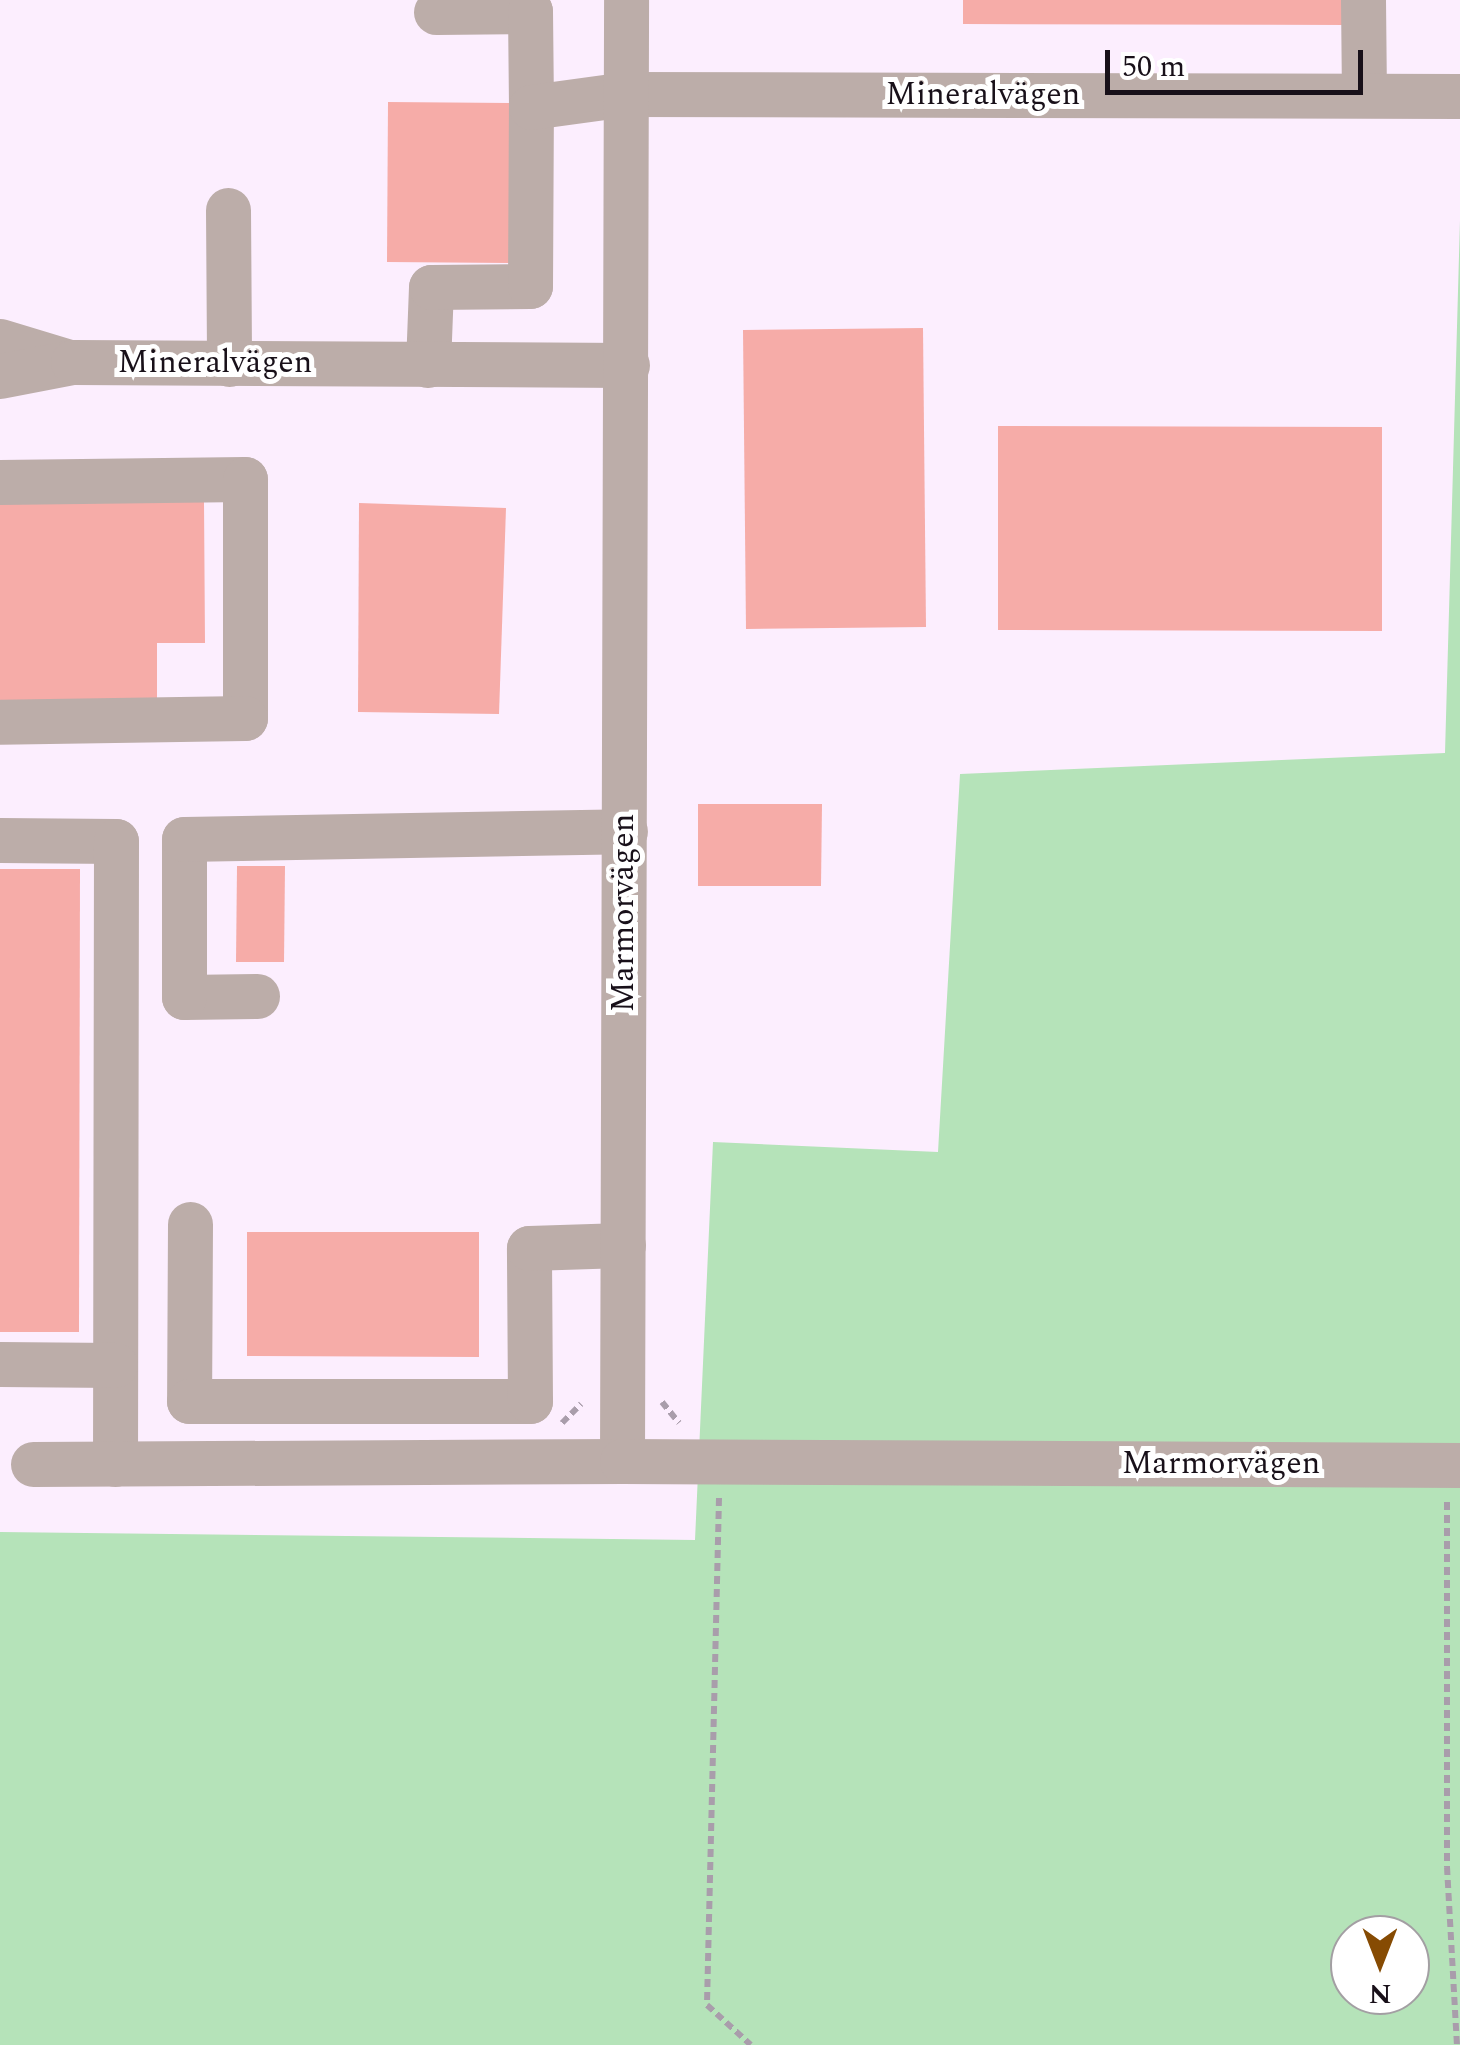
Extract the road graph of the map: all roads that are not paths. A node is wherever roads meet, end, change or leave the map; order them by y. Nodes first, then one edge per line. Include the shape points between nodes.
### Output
1 (626, 0) edge
2 (1364, 0) edge
3 (436, 12) dead end
4 (626, 94) junction
5 (1364, 95) junction
6 (1460, 96) edge
7 (531, 107) junction
8 (228, 210) dead end
9 (0, 341) edge
10 (72, 362) junction
11 (229, 364) junction
12 (428, 365) junction
13 (627, 365) junction
14 (0, 376) edge
15 (0, 482) edge
16 (0, 722) edge
17 (625, 831) junction
18 (0, 840) edge
19 (257, 996) dead end
20 (190, 1224) dead end
21 (623, 1246) junction
22 (0, 1364) edge
23 (115, 1365) junction
24 (622, 1461) junction
25 (33, 1464) dead end
26 (115, 1464) junction
27 (1453, 1465) edge

1 - 4 street
2 - 5 street
3 - 7 street via 530,11
4 - 5 street, Mineralvägen
4 - 7 street, Mineralvägen
4 - 13 street
5 - 6 street, Mineralvägen
7 - 12 street via 530,286 431,287
8 - 11 street
9 - 10 street, Mineralvägen
10 - 11 street, Mineralvägen
10 - 14 street, Mineralvägen
11 - 12 street, Mineralvägen
12 - 13 street, Mineralvägen
13 - 17 street, Marmorvägen
15 - 16 street via 245,479 245,718
17 - 19 street via 184,839 184,997
17 - 21 street, Marmorvägen
18 - 23 street via 116,841
20 - 21 street via 189,1401 530,1401 529,1248
21 - 24 street, Marmorvägen
22 - 23 street
23 - 26 street
24 - 26 street, Marmorvägen
24 - 27 street, Marmorvägen
25 - 26 street, Marmorvägen

